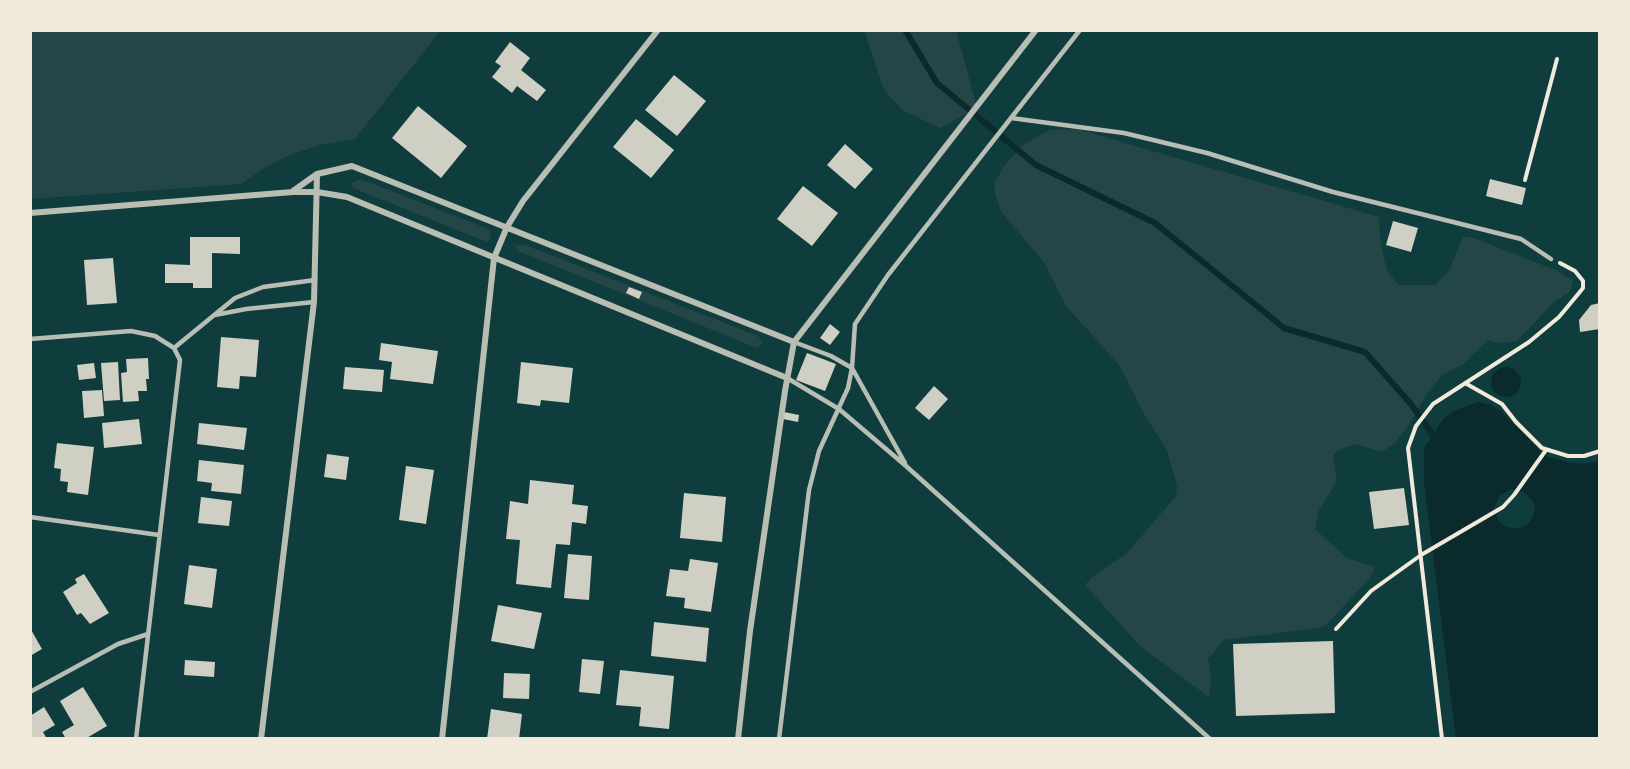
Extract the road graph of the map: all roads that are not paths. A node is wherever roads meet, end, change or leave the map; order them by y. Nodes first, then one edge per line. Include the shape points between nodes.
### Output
1 (658, 30) edge
2 (1036, 30) edge
3 (1080, 30) edge
4 (1011, 118) junction
5 (317, 174) junction
6 (293, 192) junction
7 (317, 192) junction
8 (30, 213) edge
9 (507, 227) junction
10 (494, 258) junction
11 (1551, 259) road end
12 (315, 280) junction
13 (314, 302) junction
14 (213, 316) junction
15 (30, 339) edge
16 (794, 342) junction
17 (174, 348) junction
18 (852, 368) junction
19 (787, 378) junction
20 (839, 409) junction
21 (906, 466) junction
22 (30, 517) edge
23 (159, 535) junction
24 (148, 634) junction
25 (30, 692) edge
26 (136, 739) edge
27 (261, 739) edge
28 (442, 739) edge
29 (738, 739) edge
30 (779, 739) edge
31 (1210, 739) edge

1 - 9 street via 523,201
2 - 16 street
3 - 4 lane
4 - 11 lane via 1124,133 1207,153 1333,192 1521,239
4 - 18 lane via 888,275 855,324
5 - 6 street
5 - 7 street
5 - 9 street via 352,166
6 - 7 street
6 - 8 street
7 - 10 street via 347,197
7 - 12 street
9 - 10 street
9 - 16 street
10 - 19 street
10 - 28 street
12 - 13 street
12 - 14 lane via 263,287 235,298
13 - 14 lane
13 - 27 street
14 - 17 lane
15 - 17 lane via 131,332 155,336
16 - 18 lane
16 - 19 street
17 - 23 lane via 180,360
18 - 20 lane
18 - 21 lane
19 - 20 lane
19 - 29 street
20 - 21 lane
20 - 30 lane via 819,451 809,490
21 - 31 lane
22 - 23 lane
23 - 24 lane
24 - 25 lane via 118,644
24 - 26 lane

